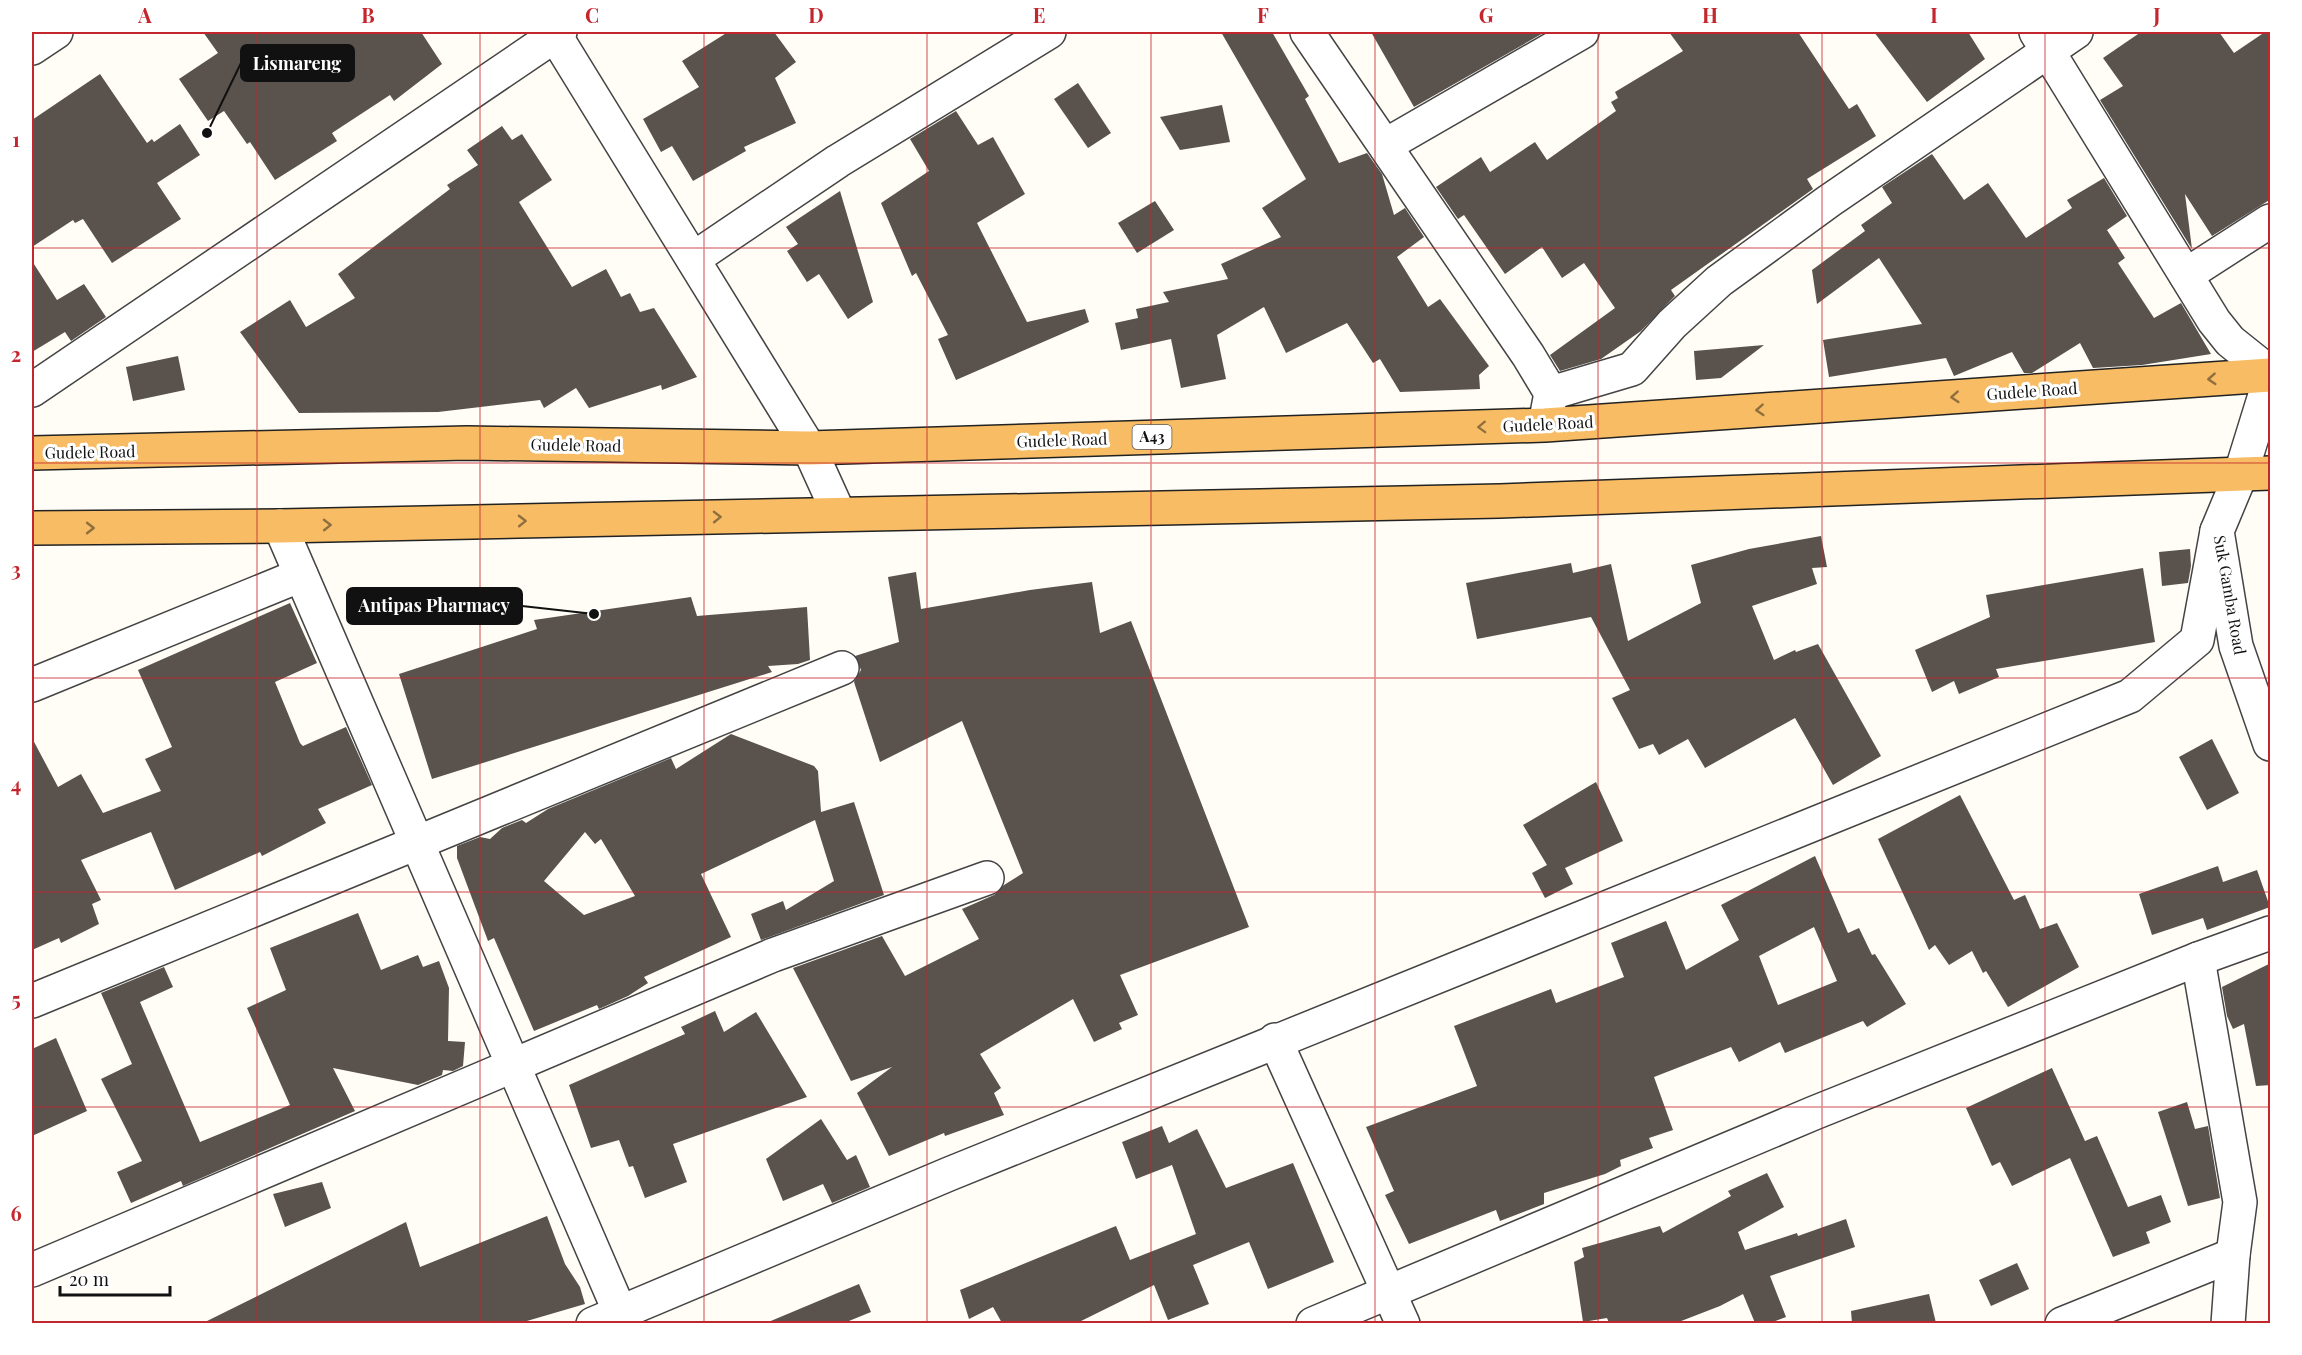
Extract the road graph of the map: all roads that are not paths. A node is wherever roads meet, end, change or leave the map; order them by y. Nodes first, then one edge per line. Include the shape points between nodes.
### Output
1 (56, 32) edge
2 (1049, 32) edge
3 (1307, 32) edge
4 (1582, 32) edge
5 (2076, 32) edge
6 (556, 33) edge
7 (2042, 40) edge
8 (32, 48) edge
9 (1386, 145) junction
10 (2271, 221) edge
11 (693, 259) junction
12 (2186, 275) junction
13 (2271, 376) edge
14 (32, 390) edge
15 (1551, 393) junction
16 (1545, 425) junction
17 (809, 448) junction
18 (32, 453) edge
19 (2255, 475) edge
20 (839, 514) junction
21 (280, 526) junction
22 (32, 528) edge
23 (2217, 531) junction
24 (301, 575) junction
25 (842, 668) dead end
26 (32, 685) edge
27 (2271, 744) edge
28 (417, 842) junction
29 (987, 878) dead end
30 (2271, 933) edge
31 (2198, 959) junction
32 (32, 1001) edge
33 (1275, 1040) junction
34 (513, 1065) junction
35 (2233, 1255) junction
36 (32, 1270) edge
37 (1389, 1290) junction
38 (613, 1320) edge
39 (1314, 1323) edge
40 (1403, 1323) edge
41 (2062, 1323) edge
42 (2228, 1323) edge

1 - 8 street
2 - 11 street via 838,161
3 - 9 street
4 - 9 street
5 - 7 street
6 - 11 street
6 - 14 street
7 - 12 street
7 - 15 street via 1719,282 1671,324 1632,369
9 - 15 street
10 - 12 street
11 - 17 street
12 - 13 street via 2230,341
13 -> 16 highway, Gudele Road / A43
13 - 19 street, Suk Gamba Road
15 - 16 street
16 -> 17 highway, Gudele Road / A43
17 - 18 highway, Gudele Road / A43 via 467,443
17 - 20 street
19 - 20 highway via 1512,500
19 - 23 street, Suk Gamba Road
21 -> 20 highway
22 -> 21 highway
21 - 24 street
23 - 27 street, Suk Gamba Road via 2236,646
23 - 33 street via 2197,640 2130,696
24 - 26 street
24 - 28 street
25 - 28 street
28 - 32 street
28 - 34 street
29 - 34 street via 773,956
30 - 31 street
31 - 35 street via 2240,1202
31 - 37 street
33 - 37 street
33 - 38 street via 938,1178
34 - 36 street
34 - 38 street
35 - 41 street
35 - 42 street
37 - 39 street
37 - 40 street

